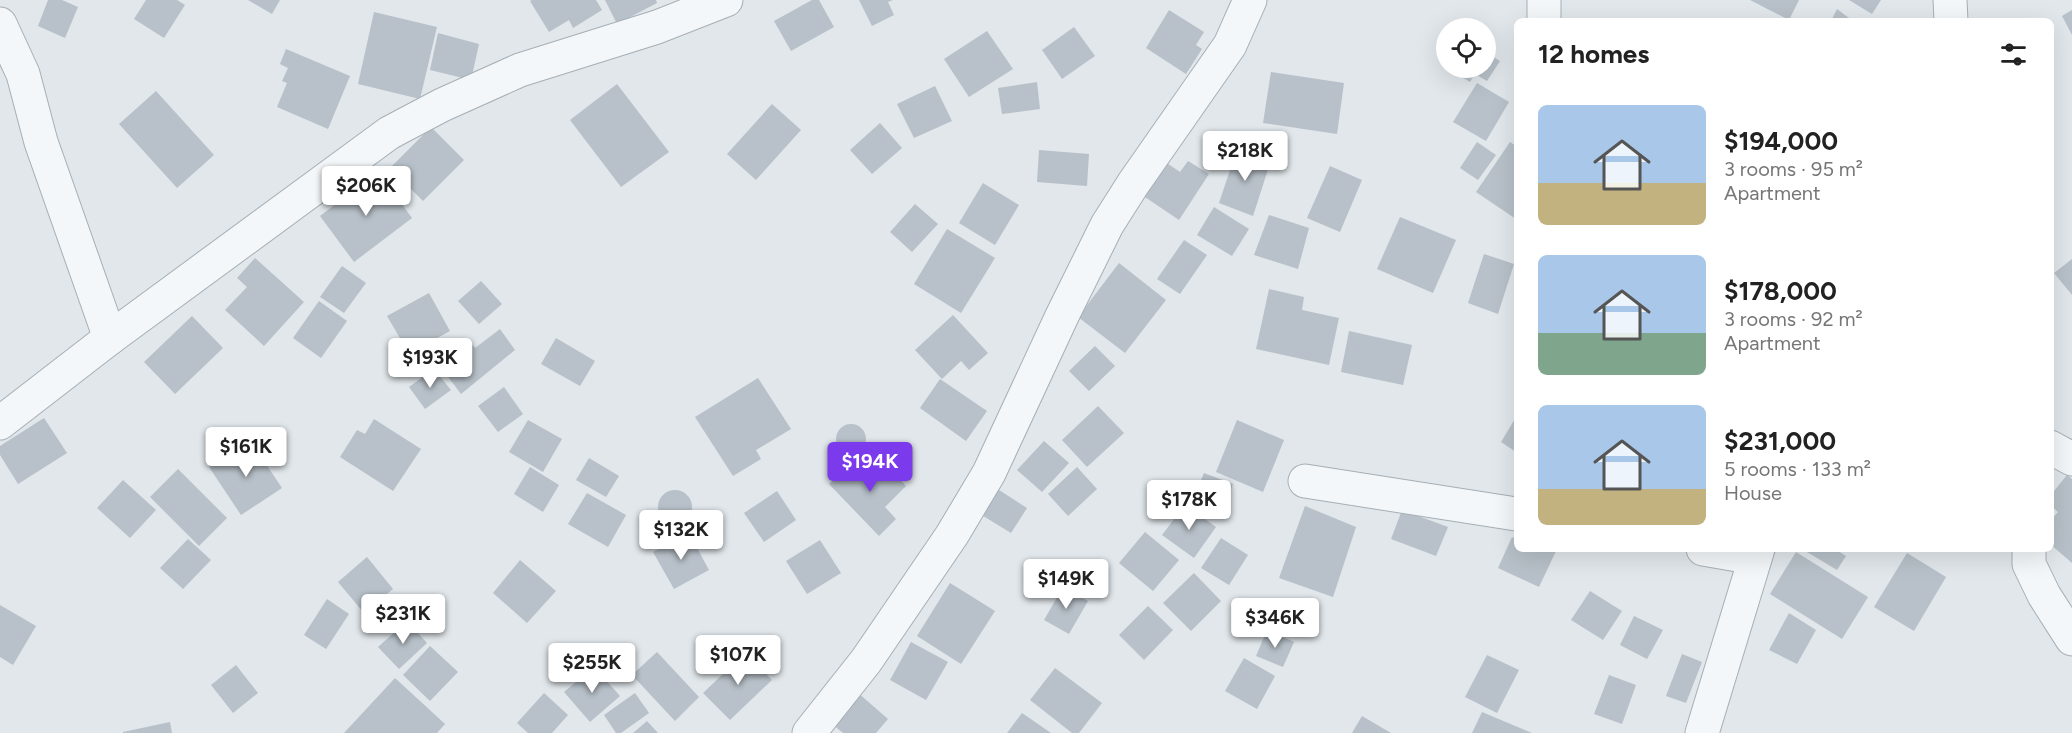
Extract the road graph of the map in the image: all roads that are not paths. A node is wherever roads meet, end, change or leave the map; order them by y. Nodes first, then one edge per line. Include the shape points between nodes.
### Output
1 (726, 0) edge
2 (1250, 0) edge
3 (1544, 0) edge
4 (1950, 0) edge
5 (1544, 18) edge
6 (1951, 18) edge
7 (0, 24) edge
8 (110, 338) junction
9 (0, 423) edge
10 (2054, 449) edge
11 (2072, 459) edge
12 (1305, 481) dead end
13 (1514, 514) edge
14 (2029, 552) edge
15 (1756, 553) edge
16 (2072, 639) edge
17 (809, 733) edge
18 (1702, 733) edge

1 - 8 street via 657,27 520,70 389,133
2 - 17 street via 1230,45 1107,225 989,473 952,535 866,661
3 - 5 street
4 - 6 street
7 - 8 street via 23,75 41,142
8 - 9 street
10 - 11 street
12 - 13 street
14 - 16 street via 2029,564 2044,595
15 - 18 street

